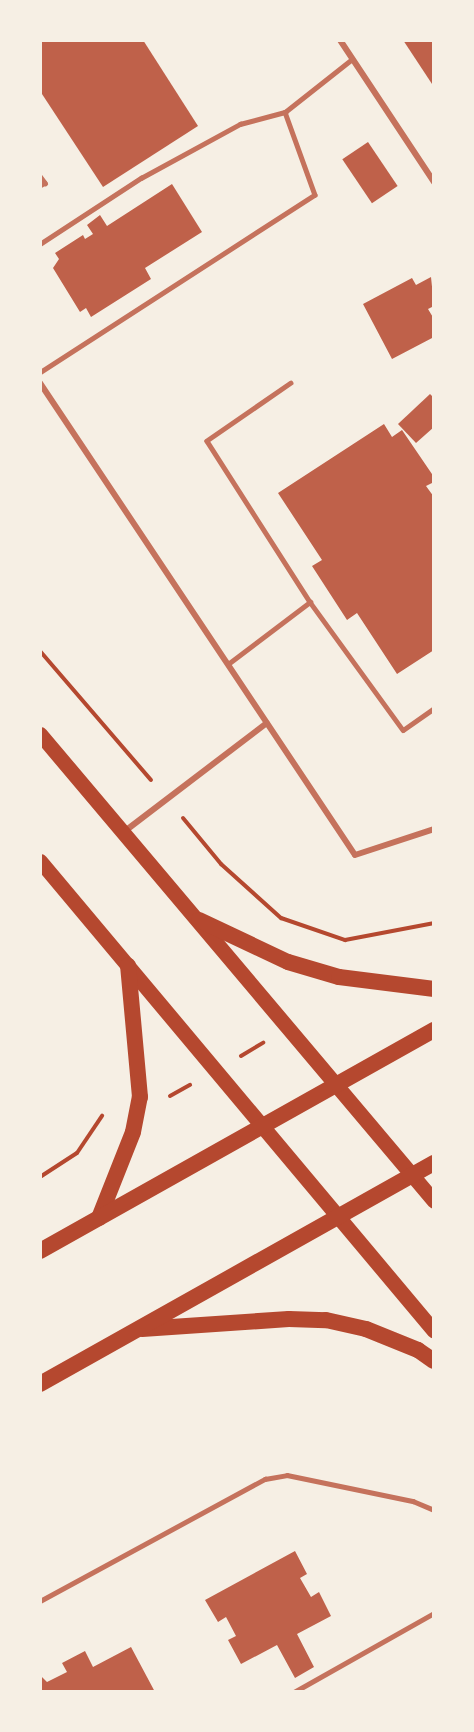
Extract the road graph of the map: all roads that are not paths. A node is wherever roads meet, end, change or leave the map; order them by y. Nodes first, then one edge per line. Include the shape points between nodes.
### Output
1 (340, 40) edge
2 (352, 59) junction
3 (285, 112) junction
4 (40, 176) edge
5 (434, 182) edge
6 (40, 186) edge
7 (40, 244) edge
8 (40, 374) edge
9 (40, 383) edge
10 (291, 383) dead end
11 (310, 602) junction
12 (228, 664) junction
13 (434, 708) edge
14 (267, 723) junction
15 (40, 734) edge
16 (434, 829) edge
17 (125, 831) junction
18 (40, 861) edge
19 (199, 920) junction
20 (128, 966) junction
21 (434, 989) edge
22 (434, 1030) edge
23 (336, 1085) junction
24 (262, 1126) junction
25 (434, 1163) edge
26 (412, 1175) junction
27 (434, 1201) edge
28 (338, 1217) junction
29 (99, 1218) junction
30 (40, 1251) edge
31 (138, 1330) junction
32 (434, 1331) edge
33 (434, 1361) edge
34 (40, 1384) edge
35 (434, 1510) edge
36 (40, 1601) edge
37 (434, 1613) edge
38 (294, 1692) edge

1 - 2 street
2 - 3 lane
2 - 5 street
3 - 7 lane via 240,124 141,178
3 - 8 lane via 315,195
4 - 6 lane via 45,183
9 - 12 street
10 - 11 lane via 207,441
11 - 12 lane
11 - 13 lane via 403,730
12 - 14 street
14 - 16 street via 355,855
14 - 17 street
15 - 17 main road
17 - 19 main road
18 - 20 main road
19 - 21 highway via 288,962 339,977
19 - 23 main road
20 - 24 main road
20 - 29 highway via 140,1097 133,1132
22 - 23 highway
23 - 24 highway
23 - 26 main road
24 - 28 main road
24 - 29 highway
25 - 26 highway
26 - 27 main road
26 - 28 highway
28 - 31 highway
28 - 32 main road
29 - 30 highway
31 - 33 highway via 326,1320 366,1329 418,1350
31 - 34 highway
35 - 36 lane via 413,1501 287,1475 265,1479
37 - 38 lane

